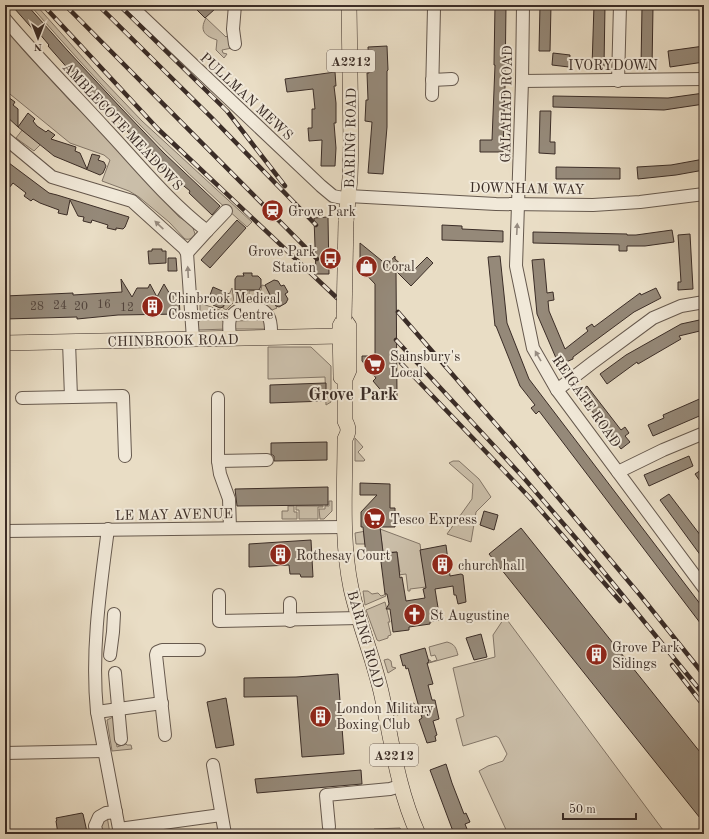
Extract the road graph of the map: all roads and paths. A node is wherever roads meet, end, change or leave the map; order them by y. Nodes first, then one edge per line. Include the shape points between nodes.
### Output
1 (130, 5) edge
2 (235, 5) edge
3 (349, 5) edge
4 (432, 5) edge
5 (524, 5) edge
6 (620, 5) edge
7 (5, 19) edge
8 (235, 44) dead end
9 (452, 79) dead end
10 (704, 79) edge
11 (432, 80) junction
12 (522, 81) junction
13 (618, 81) junction
14 (432, 95) dead end
15 (5, 138) edge
16 (704, 194) edge
17 (348, 197) junction
18 (519, 204) junction
19 (226, 211) dead end
20 (207, 231) junction
21 (187, 253) junction
22 (704, 302) edge
23 (230, 338) junction
24 (271, 338) junction
25 (193, 339) junction
26 (345, 340) junction
27 (69, 342) junction
28 (5, 343) edge
29 (557, 390) junction
30 (70, 397) junction
31 (22, 398) dead end
32 (218, 398) dead end
33 (703, 435) edge
34 (125, 456) dead end
35 (267, 460) dead end
36 (218, 461) junction
37 (618, 472) junction
38 (344, 527) junction
39 (230, 528) junction
40 (108, 529) junction
41 (5, 531) edge
42 (704, 588) edge
43 (219, 595) dead end
44 (290, 603) dead end
45 (114, 614) dead end
46 (359, 618) junction
47 (290, 620) junction
48 (96, 632) junction
49 (113, 632) junction
50 (199, 650) dead end
51 (110, 655) dead end
52 (115, 673) dead end
53 (162, 703) junction
54 (118, 710) junction
55 (97, 712) junction
56 (165, 735) dead end
57 (121, 739) dead end
58 (104, 751) junction
59 (5, 753) edge
60 (213, 765) dead end
61 (400, 786) junction
62 (116, 812) junction
63 (221, 815) junction
64 (329, 827) dead end
65 (120, 832) edge
66 (97, 834) edge
67 (224, 834) edge
68 (418, 834) edge

1 - 17 street, PULLMAN MEWS via 321,186 333,196
2 - 8 street
3 - 17 main road, BARING ROAD / A2212 via 351,144
4 - 11 street
5 - 12 street, GALAHAD ROAD
6 - 13 street
7 - 20 street, AMBLECOTE MEADOWS via 158,186
9 - 11 street
10 - 13 street, IVORYDOWN
11 - 14 street
12 - 13 street, IVORYDOWN
12 - 18 street, GALAHAD ROAD
21 -> 15 street via 132,200 52,177
16 - 18 street, DOWNHAM WAY via 593,205
17 - 18 street, DOWNHAM WAY
17 - 26 main road, BARING ROAD / A2212, bridge via 344,320 340,326
29 -> 18 street, REIGATE ROAD via 533,348 516,266
19 - 20 street
20 - 21 street
25 -> 21 street
22 - 29 street via 681,306 653,318
23 - 24 main road, CHINBROOK ROAD
23 - 24 street via 232,316 240,310 250,308 261,309 268,316
23 - 25 main road, CHINBROOK ROAD
24 - 26 main road, CHINBROOK ROAD
25 - 27 main road, CHINBROOK ROAD
26 - 38 main road, BARING ROAD / A2212 via 341,377 345,379
27 - 28 main road, CHINBROOK ROAD
27 - 30 street
29 - 37 street, REIGATE ROAD
30 - 31 street
30 - 34 street via 123,396
32 - 36 street
33 - 37 street
35 - 36 street
36 - 39 street via 229,499
37 - 42 street, REIGATE ROAD
38 - 39 street, LE MAY AVENUE
38 - 46 main road, BARING ROAD / A2212 via 349,576
39 - 40 street, LE MAY AVENUE
40 - 41 street, LE MAY AVENUE
40 - 48 street
43 - 47 street via 219,621
44 - 47 street
45 - 49 street
46 - 47 street
46 - 61 main road, BARING ROAD / A2212 via 373,660
48 - 49 street
48 - 55 street via 94,664
49 - 51 street
50 - 53 street via 157,652
52 - 54 street
53 - 54 street
53 - 56 street
54 - 55 street
54 - 57 street
55 - 58 street
58 - 59 street
58 - 62 street
60 - 63 street
61 - 64 street via 326,795
61 - 68 main road, BARING ROAD / A2212
62 - 65 street
62 - 66 street via 99,816 95,826
63 - 65 street
63 - 67 street

